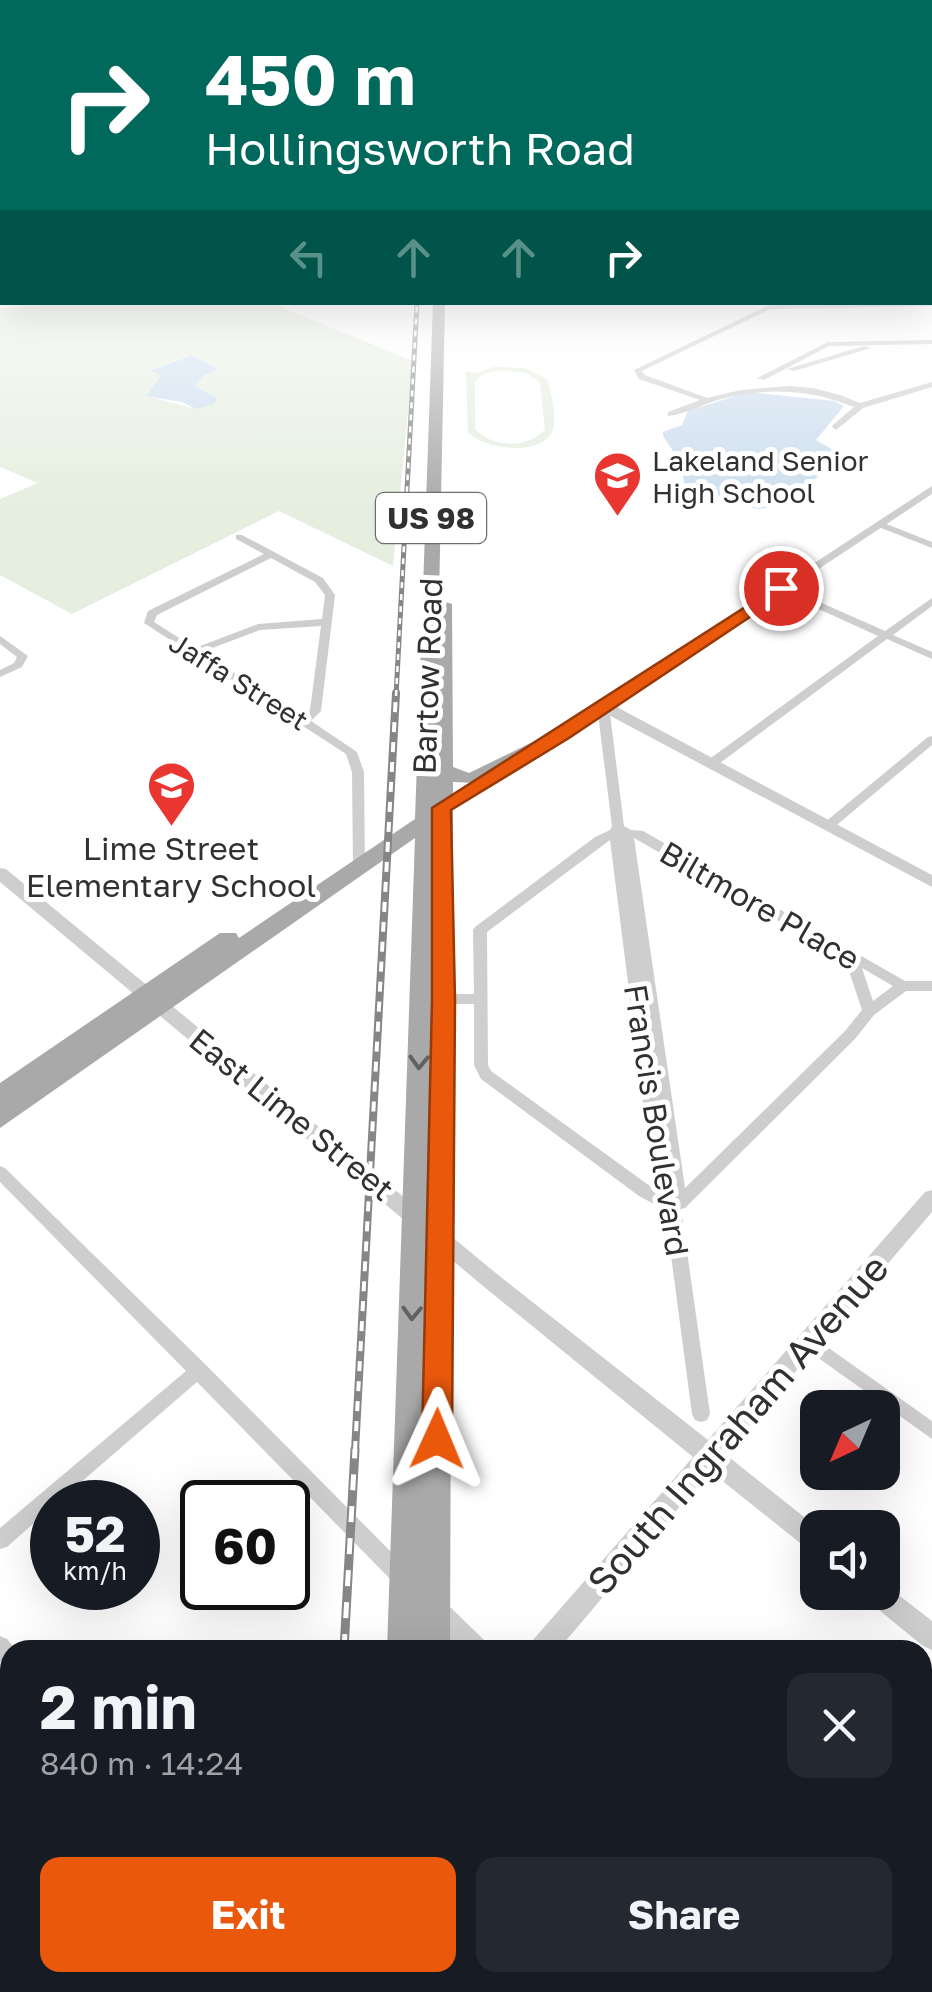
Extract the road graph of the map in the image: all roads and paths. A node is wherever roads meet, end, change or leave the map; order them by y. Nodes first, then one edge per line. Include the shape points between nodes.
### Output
1 (439, 326) edge
2 (449, 326) edge
3 (730, 326) edge
4 (932, 342) edge
5 (932, 384) edge
6 (747, 388) junction
7 (704, 400) junction
8 (860, 406) junction
9 (671, 414) dead end
10 (836, 427) dead end
11 (439, 487) junction
12 (932, 489) edge
13 (879, 524) junction
14 (238, 537) dead end
15 (932, 545) edge
16 (270, 554) junction
17 (781, 588) junction
18 (932, 601) edge
19 (326, 622) junction
20 (886, 635) junction
21 (0, 639) edge
22 (194, 652) junction
23 (932, 656) edge
24 (22, 660) joint
25 (0, 674) edge
26 (603, 706) junction
27 (305, 721) junction
28 (932, 739) edge
29 (552, 740) junction
30 (712, 763) junction
31 (441, 768) junction
32 (430, 814) junction
33 (828, 826) junction
34 (620, 831) junction
35 (358, 860) junction
36 (4, 882) edge
37 (932, 882) edge
38 (852, 959) junction
39 (904, 986) junction
40 (932, 986) edge
41 (151, 998) junction
42 (432, 999) junction
43 (478, 1000) junction
44 (869, 1011) junction
45 (0, 1095) edge
46 (0, 1118) edge
47 (0, 1172) edge
48 (932, 1198) edge
49 (672, 1203) junction
50 (416, 1216) junction
51 (441, 1238) junction
52 (810, 1342) junction
53 (199, 1370) junction
54 (701, 1414) dead end
55 (932, 1430) edge
56 (710, 1455) junction
57 (800, 1528) edge
58 (0, 1540) edge
59 (404, 1579) junction
60 (434, 1609) junction
61 (900, 1610) edge
62 (932, 1637) edge
63 (402, 1640) edge
64 (434, 1640) edge
65 (466, 1640) edge
66 (550, 1640) edge

1 - 11 main road, Bartow Road / US 98
2 - 11 main road, Bartow Road / US 98
3 - 7 street via 638,370
4 - 6 street via 876,343
5 - 8 street
6 - 7 street
6 - 8 street via 837,396
7 - 9 street
8 - 10 street
11 - 31 main road, Bartow Road / US 98
11 - 32 main road, Bartow Road / US 98
12 - 13 street
13 - 15 street
13 - 17 street
14 - 16 street
16 - 19 street via 328,588
16 - 22 street, Jaffa Street via 150,616 152,627
17 - 20 street
17 - 26 street
18 - 20 street
19 - 22 street via 258,628
19 - 27 street via 316,711
20 - 23 street
20 - 30 street
21 - 24 street
22 - 27 street, Jaffa Street
24 - 25 street
26 - 29 street
26 - 30 street
26 - 34 street, Francis Boulevard
27 - 35 street, Jaffa Street via 357,763
28 - 33 street
29 - 31 main road via 472,778
29 - 32 street
30 - 33 street
31 - 32 main road, Bartow Road / US 98
32 - 35 main road
32 - 42 main road, Bartow Road / US 98
33 - 37 street
34 - 38 street, Biltmore Place via 639,834
34 - 43 street via 482,928
34 - 49 street, Francis Boulevard
35 - 41 main road
36 - 41 street, East Lime Street
38 - 39 street, Biltmore Place
38 - 44 street
39 - 40 street, Biltmore Place
39 - 44 street, Biltmore Place
41 - 45 main road
41 - 46 main road
41 - 50 street, East Lime Street
42 - 43 street
42 -> 50 main road, Bartow Road / US 98
42 - 51 main road, Bartow Road / US 98
43 - 49 street via 483,1069
44 - 49 street, Biltmore Place
47 - 53 street
48 - 52 street, South Ingraham Avenue
49 - 54 street, Francis Boulevard
50 - 51 street, East Lime Street
50 -> 59 main road, Bartow Road / US 98
51 - 56 street, East Lime Street
51 - 60 main road, Bartow Road / US 98
52 - 55 street
52 - 56 street, South Ingraham Avenue
53 - 58 street
53 - 59 street
56 - 57 street, East Lime Street
56 - 66 street, South Ingraham Avenue
59 - 60 street
59 - 63 main road, Bartow Road / US 98
60 - 64 main road, Bartow Road / US 98
60 - 65 street
61 - 62 street

